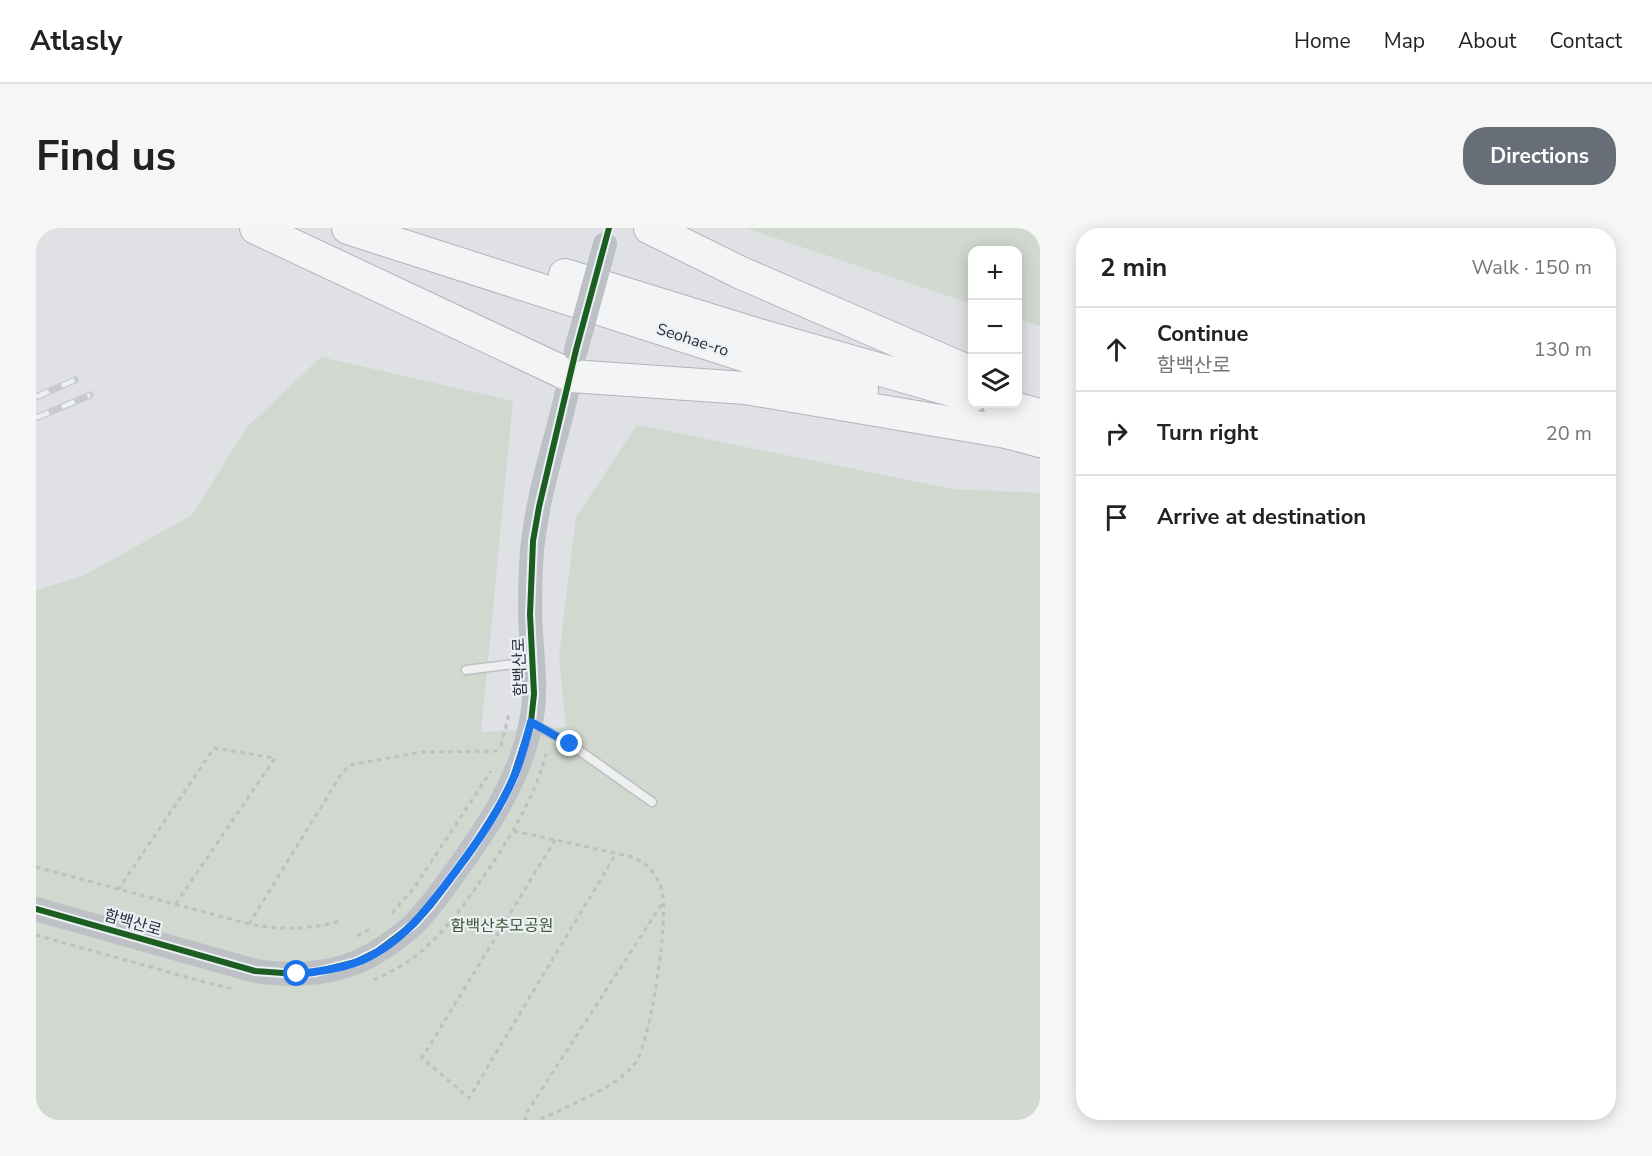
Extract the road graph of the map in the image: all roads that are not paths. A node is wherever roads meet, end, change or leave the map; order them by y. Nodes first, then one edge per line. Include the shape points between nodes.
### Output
1 (256, 228) edge
2 (348, 228) edge
3 (417, 228) edge
4 (650, 228) edge
5 (607, 236) edge
6 (573, 363) junction
7 (968, 371) edge
8 (968, 395) edge
9 (1022, 396) edge
10 (1040, 405) edge
11 (1040, 415) edge
12 (1003, 418) edge
13 (1040, 441) edge
14 (534, 662) junction
15 (466, 670) dead end
16 (520, 718) junction
17 (652, 802) dead end
18 (36, 909) edge

1 - 6 highway
2 - 12 highway, Seohae-ro via 765,362
3 - 8 highway, Seohae-ro via 759,335
4 - 7 highway via 739,272
5 - 6 street, 함백산로, bridge
6 - 12 highway
6 - 14 street, 함백산로 via 533,541 530,614
9 - 10 highway
11 - 12 highway, Seohae-ro
12 - 13 highway, Seohae-ro
14 - 15 lane
14 - 16 street, 함백산로 via 534,694
16 - 17 lane via 570,744
16 - 18 street, 함백산로 via 516,769 501,803 463,861 415,923 356,962 297,974 255,971

